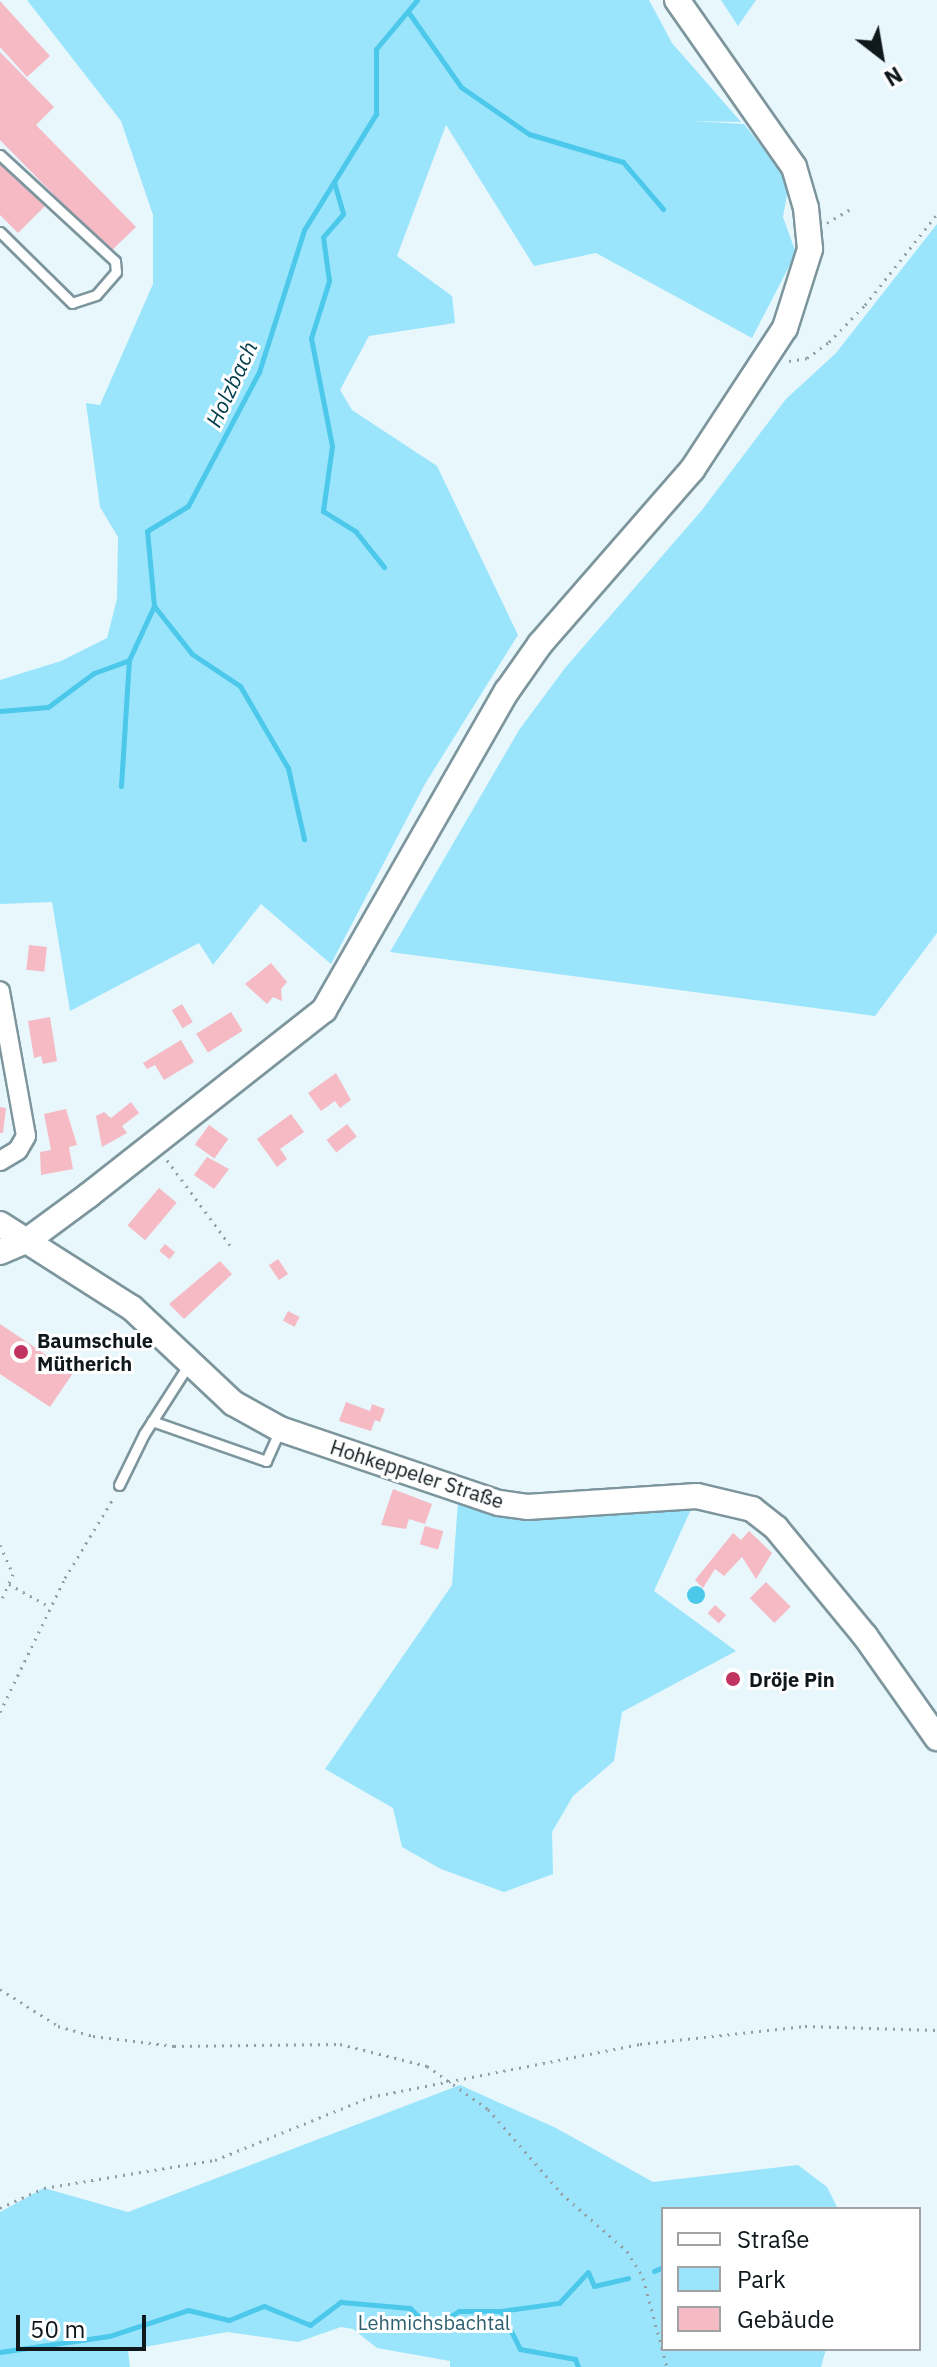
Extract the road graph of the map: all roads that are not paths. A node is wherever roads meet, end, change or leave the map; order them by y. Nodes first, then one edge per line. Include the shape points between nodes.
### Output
1 (677, 0) edge
2 (0, 155) edge
3 (0, 232) edge
4 (0, 991) edge
5 (0, 1161) edge
6 (0, 1224) edge
7 (28, 1240) junction
8 (0, 1252) edge
9 (189, 1364) junction
10 (152, 1421) junction
11 (280, 1429) junction
12 (119, 1485) road end
13 (937, 1738) edge

1 - 7 street via 722,69 767,123 794,167 806,208 810,249 799,294 771,355 692,470 540,644 507,691 324,1010
2 - 3 lane via 115,261 116,272 96,295 72,303
4 - 5 street via 26,1136 18,1150
6 - 7 street, Hohkeppeler Straße
7 - 8 street
7 - 9 street, Hohkeppeler Straße via 132,1308
9 - 10 lane
9 - 11 street, Hohkeppeler Straße via 233,1403
10 - 11 lane via 266,1461
10 - 12 lane
11 - 13 street, Hohkeppeler Straße via 499,1503 527,1507 697,1496 752,1509 776,1528 855,1624

